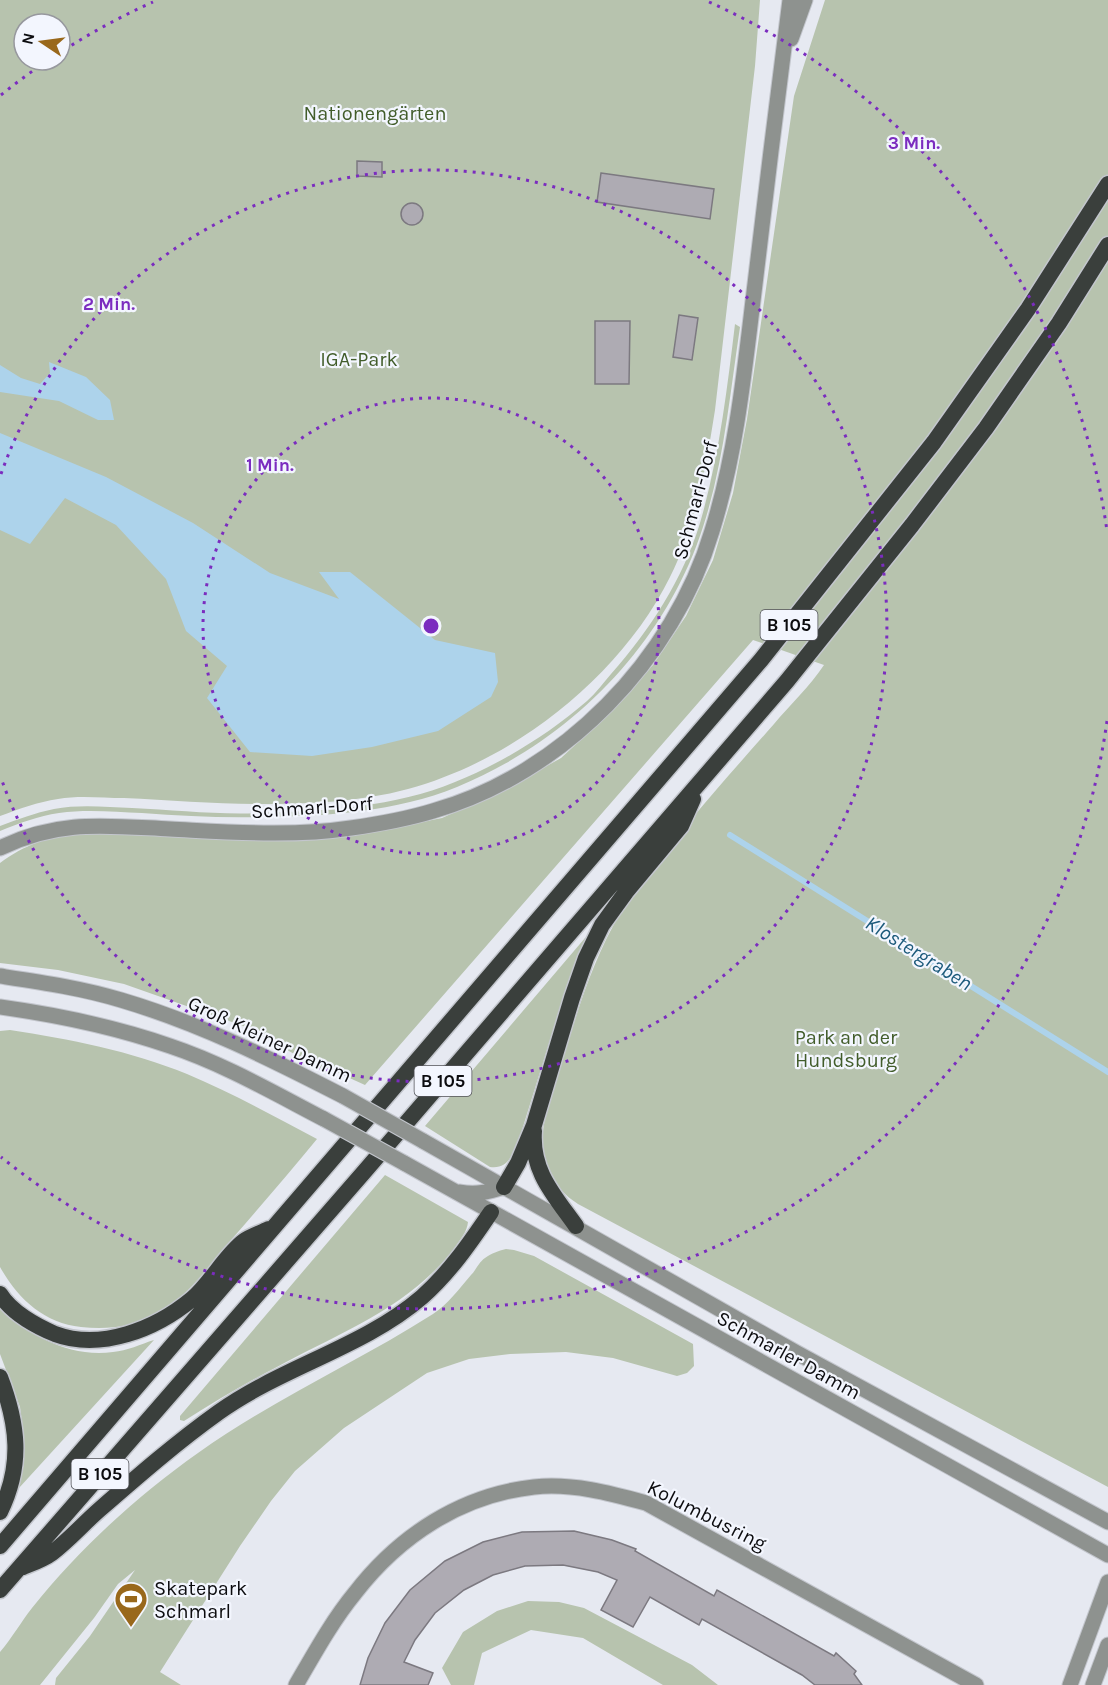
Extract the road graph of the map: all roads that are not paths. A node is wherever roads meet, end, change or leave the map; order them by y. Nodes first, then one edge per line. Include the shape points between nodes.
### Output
1 (790, 0) edge
2 (806, 0) edge
3 (781, 67) junction
4 (1108, 184) edge
5 (1108, 245) edge
6 (700, 782) junction
7 (0, 848) edge
8 (0, 976) edge
9 (0, 1007) edge
10 (534, 1125) junction
11 (504, 1187) junction
12 (451, 1190) junction
13 (491, 1212) junction
14 (278, 1224) junction
15 (576, 1226) junction
16 (0, 1294) edge
17 (0, 1377) edge
18 (0, 1512) edge
19 (1108, 1522) edge
20 (0, 1545) edge
21 (1108, 1555) edge
22 (17, 1570) junction
23 (1108, 1582) edge
24 (0, 1590) edge
25 (1108, 1646) edge
26 (296, 1685) edge
27 (976, 1685) edge
28 (1070, 1685) edge
29 (1093, 1685) edge

1 - 3 street, Schmarl-Dorf
2 - 3 street, Schmarl-Dorf
3 - 7 street, Schmarl-Dorf via 735,430 712,532 678,613 627,684 592,720 555,751 513,777 436,811 392,821 295,833 86,825 25,837
4 - 14 highway, B 105 via 1028,309 884,507 760,660
5 - 6 highway, B 105 via 986,428 850,604
6 - 10 highway via 681,826 626,892 590,950
6 - 22 highway, B 105
8 - 11 street, Groß Kleiner Damm, bridge via 118,999 254,1051 343,1096
9 - 12 street, bridge via 90,1023 171,1046 228,1069
10 - 11 highway
10 - 15 highway via 532,1148 537,1167
11 - 12 street via 472,1194
11 - 13 street
11 - 15 street, Schmarler Damm
12 - 13 street, Schmarler Damm
13 - 21 street, Schmarler Damm
13 - 22 highway via 454,1264 420,1298 362,1335 221,1410 51,1554
14 - 16 highway via 243,1241 193,1299 163,1320 129,1334 104,1339 64,1337 42,1329
14 - 20 highway, B 105
15 - 19 street, Schmarler Damm via 797,1353
17 - 18 highway via 16,1435 15,1467
22 - 24 highway, B 105
23 - 28 street
25 - 29 street
26 - 27 street, Kolumbusring via 354,1594 405,1540 465,1505 504,1492 566,1487 602,1491 646,1503

